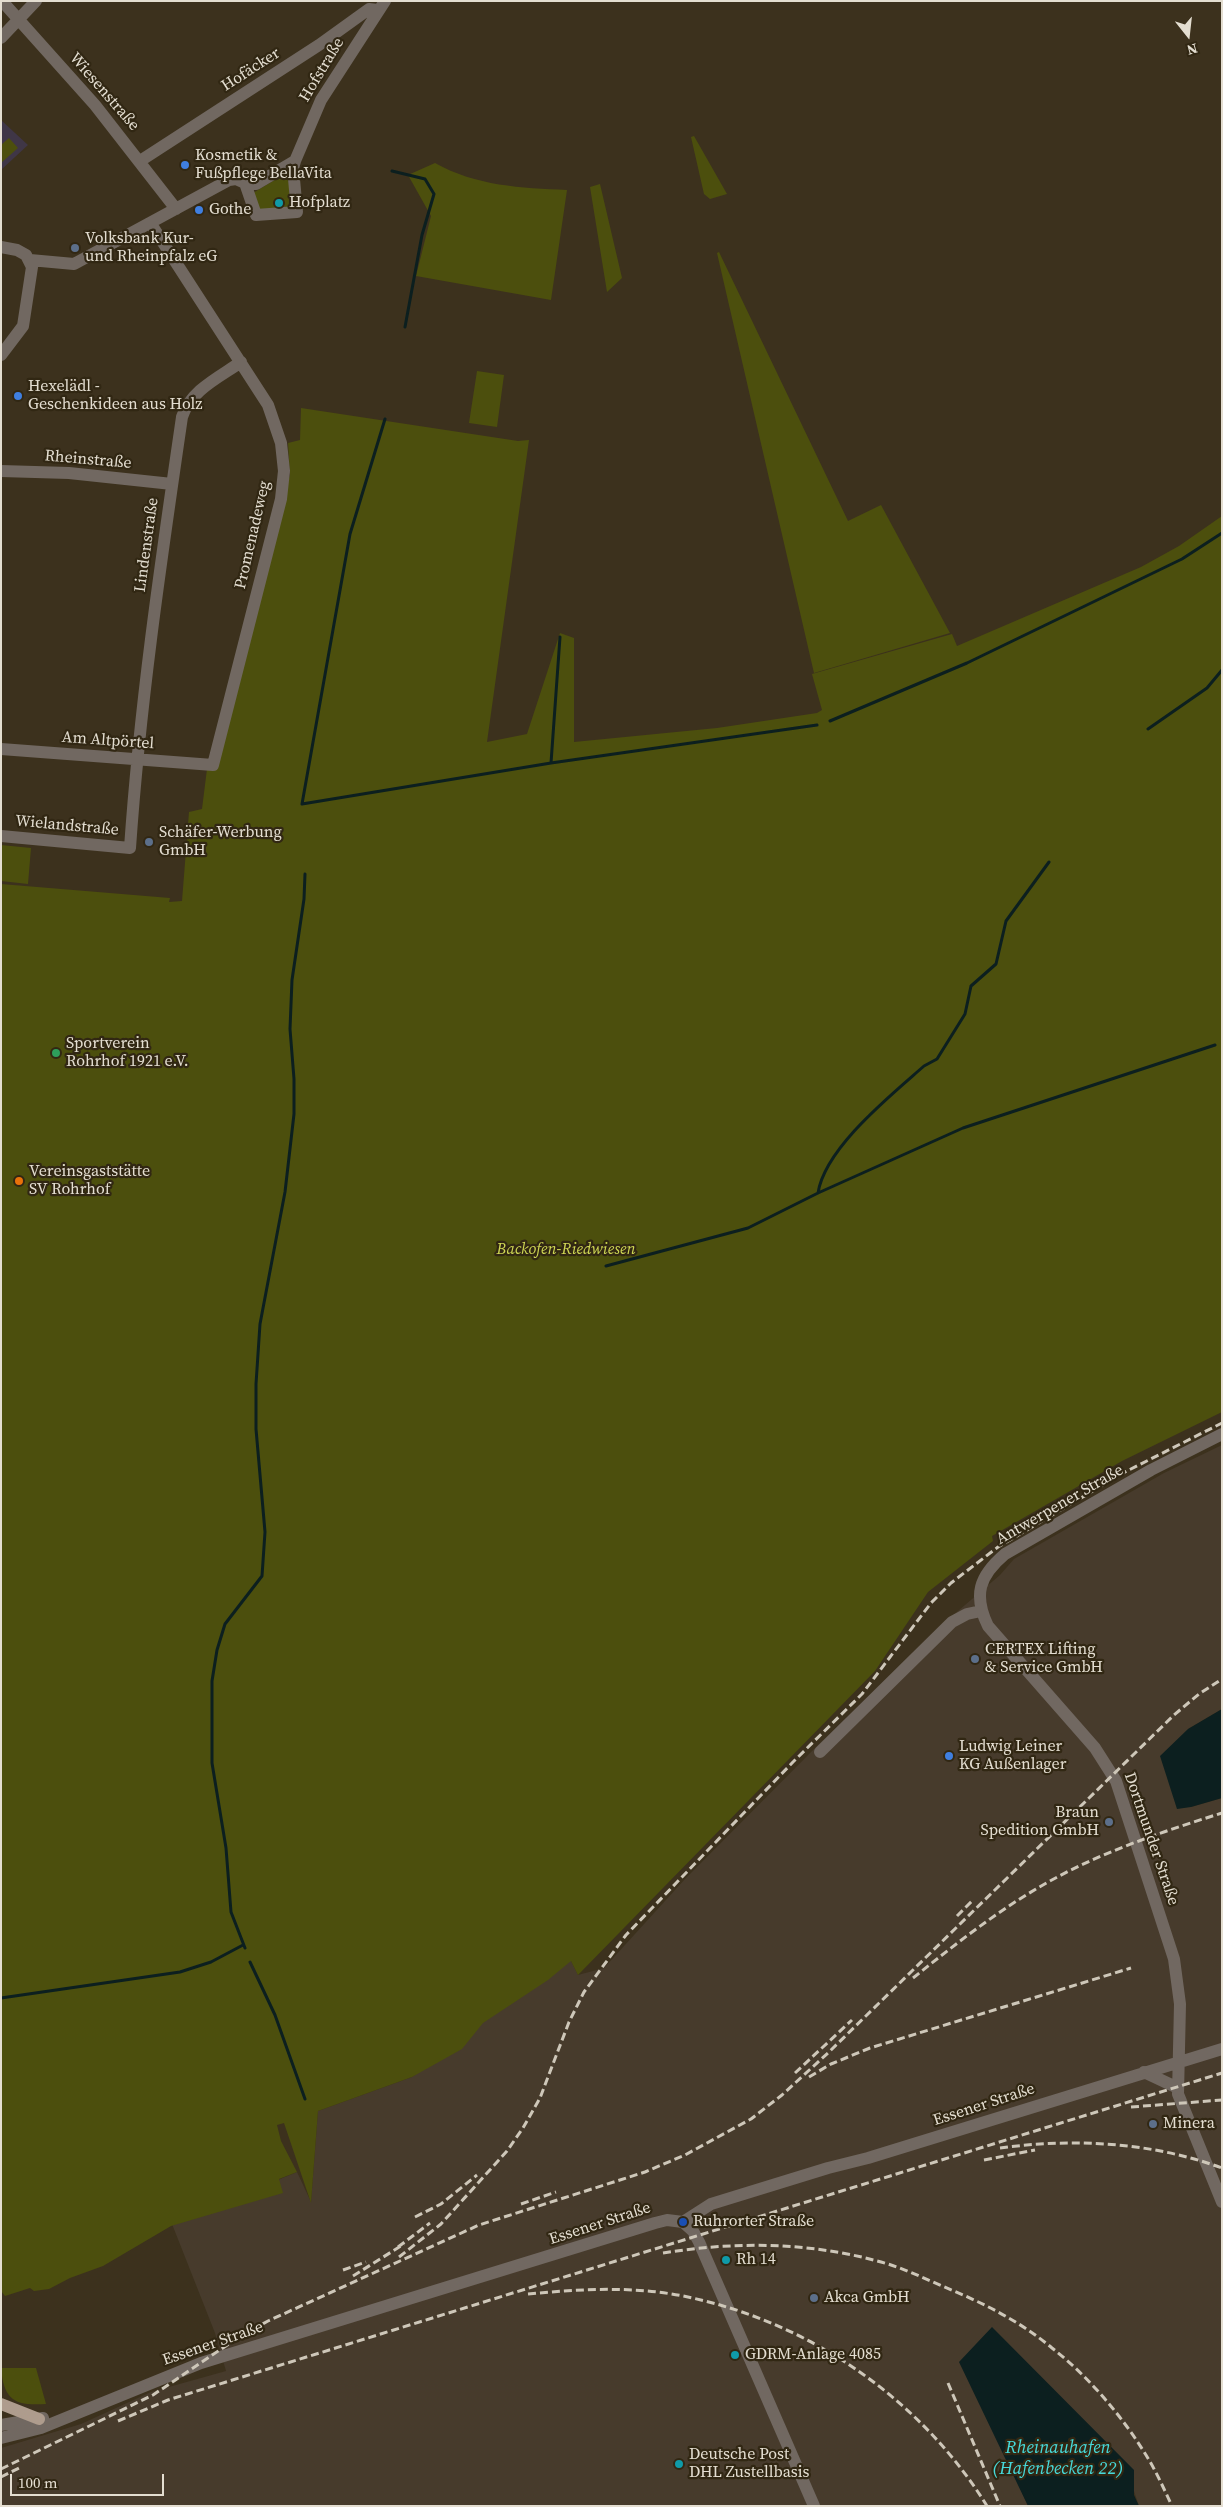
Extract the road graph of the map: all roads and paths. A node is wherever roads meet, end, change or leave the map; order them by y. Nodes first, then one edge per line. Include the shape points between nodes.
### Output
1 (2, 1) edge
2 (36, 1) edge
3 (382, 5) edge
4 (19, 20) junction
5 (1, 38) edge
6 (140, 161) junction
7 (296, 161) junction
8 (246, 183) junction
9 (176, 209) junction
10 (151, 224) junction
11 (1, 247) edge
12 (30, 260) junction
13 (1, 355) edge
14 (242, 362) junction
15 (1, 471) edge
16 (172, 484) junction
17 (1, 749) edge
18 (136, 760) junction
19 (213, 765) joint
20 (1, 836) edge
21 (130, 848) joint
22 (1222, 1434) edge
23 (981, 1612) junction
24 (820, 1752) dead end
25 (1222, 2049) edge
26 (1177, 2062) junction
27 (1144, 2072) junction
28 (1178, 2088) junction
29 (1222, 2202) edge
30 (683, 2222) junction
31 (1, 2404) edge
32 (75, 2414) junction
33 (39, 2419) junction
34 (1, 2425) edge
35 (1, 2438) edge
36 (814, 2506) edge

1 - 4 street, Wiesenstraße
2 - 4 street
3 - 6 street, Hofäcker via 369,9
3 - 7 street, Hofstraße via 320,100
4 - 5 street
4 - 6 street, Wiesenstraße via 96,105
6 - 9 street, Wiesenstraße
7 - 8 street via 264,181
7 - 8 street, Hofstraße via 293,168 297,212 256,215
8 - 9 street via 229,180
9 - 10 street
10 - 12 street via 74,264
10 - 14 street, Promenadeweg
11 - 12 street via 17,250
12 - 13 street via 32,278 23,326
14 - 16 street, Lindenstraße via 194,394 186,405
14 - 19 street, Promenadeweg via 274,418 284,471 281,499
15 - 16 street, Rheinstraße via 69,473
16 - 18 street, Lindenstraße
17 - 18 street, Am Altpörtel
18 - 19 street, Am Altpörtel
18 - 21 street, Lindenstraße
20 - 21 street, Wielandstraße
22 - 23 street, Antwerpener Straße via 1005,1554 990,1567 984,1578 979,1597
23 - 24 street via 967,1614 952,1622
23 - 26 street, Dortmunder Straße via 1004,1646 1095,1748 1116,1781 1174,1959 1180,2004
25 - 26 street, Essener Straße
26 - 27 street, Essener Straße
26 - 28 street, Dortmunder Straße
27 - 28 street
27 - 30 street, Essener Straße via 718,2202
28 - 29 street, Dortmunder Straße via 1180,2102
30 - 32 street, Essener Straße via 667,2220 655,2223 201,2363
30 - 36 street via 693,2230 699,2242
31 - 33 main road
32 - 33 street, Essener Straße
32 - 35 street, Essener Straße via 41,2428
33 - 34 street, Essener Straße

